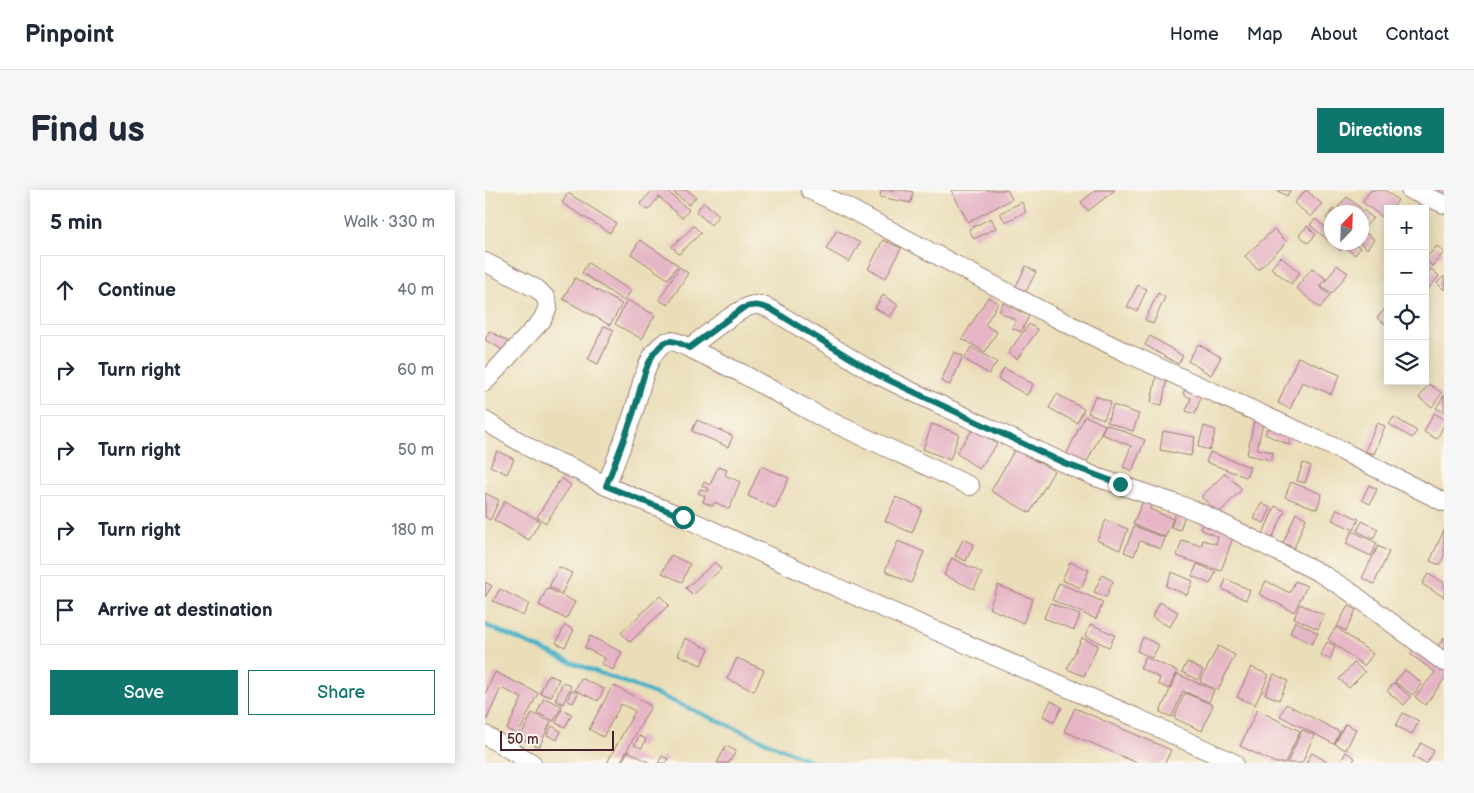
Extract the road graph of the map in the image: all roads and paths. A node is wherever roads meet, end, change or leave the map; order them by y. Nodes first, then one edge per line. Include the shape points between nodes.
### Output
1 (810, 190) edge
2 (1410, 190) edge
3 (1444, 204) edge
4 (485, 262) edge
5 (689, 348) junction
6 (485, 382) edge
7 (485, 422) edge
8 (606, 486) junction
9 (970, 486) dead end
10 (1444, 502) edge
11 (1444, 662) edge
12 (485, 735) edge
13 (532, 763) edge
14 (1234, 763) edge

1 - 10 street via 1127,353 1338,449
2 - 3 street
4 - 6 street via 537,289 546,298 548,307 543,320
5 - 8 street via 673,340 656,351
5 - 9 street via 823,418
5 - 11 street via 743,308 762,305 878,375 915,393 1064,463 1201,514 1320,573
7 - 8 street via 542,455
8 - 14 street via 683,517
12 - 13 street

